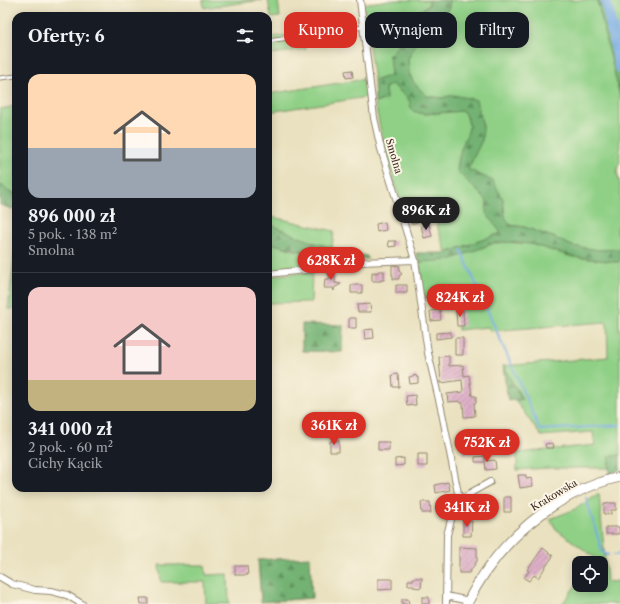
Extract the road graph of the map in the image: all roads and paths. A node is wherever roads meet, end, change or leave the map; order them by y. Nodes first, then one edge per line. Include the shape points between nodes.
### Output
1 (360, 0) edge
2 (364, 27) junction
3 (272, 40) edge
4 (12, 76) edge
5 (0, 78) edge
6 (415, 260) junction
7 (272, 274) edge
8 (620, 478) edge
9 (490, 482) dead end
10 (460, 503) junction
11 (0, 577) edge
12 (446, 596) junction
13 (468, 603) edge
14 (82, 604) edge
15 (446, 604) edge

1 - 2 street, Smolna
2 - 3 lane
2 - 6 street, Smolna via 374,118
4 - 5 lane
6 - 7 street via 333,262 305,270
6 - 10 street, Smolna via 425,338
8 - 13 main road, Krakowska via 575,494 527,526 492,563
9 - 10 street via 472,492
10 - 12 street via 452,516 447,535
11 - 14 street via 12,584 67,595
12 - 13 street
12 - 15 street

